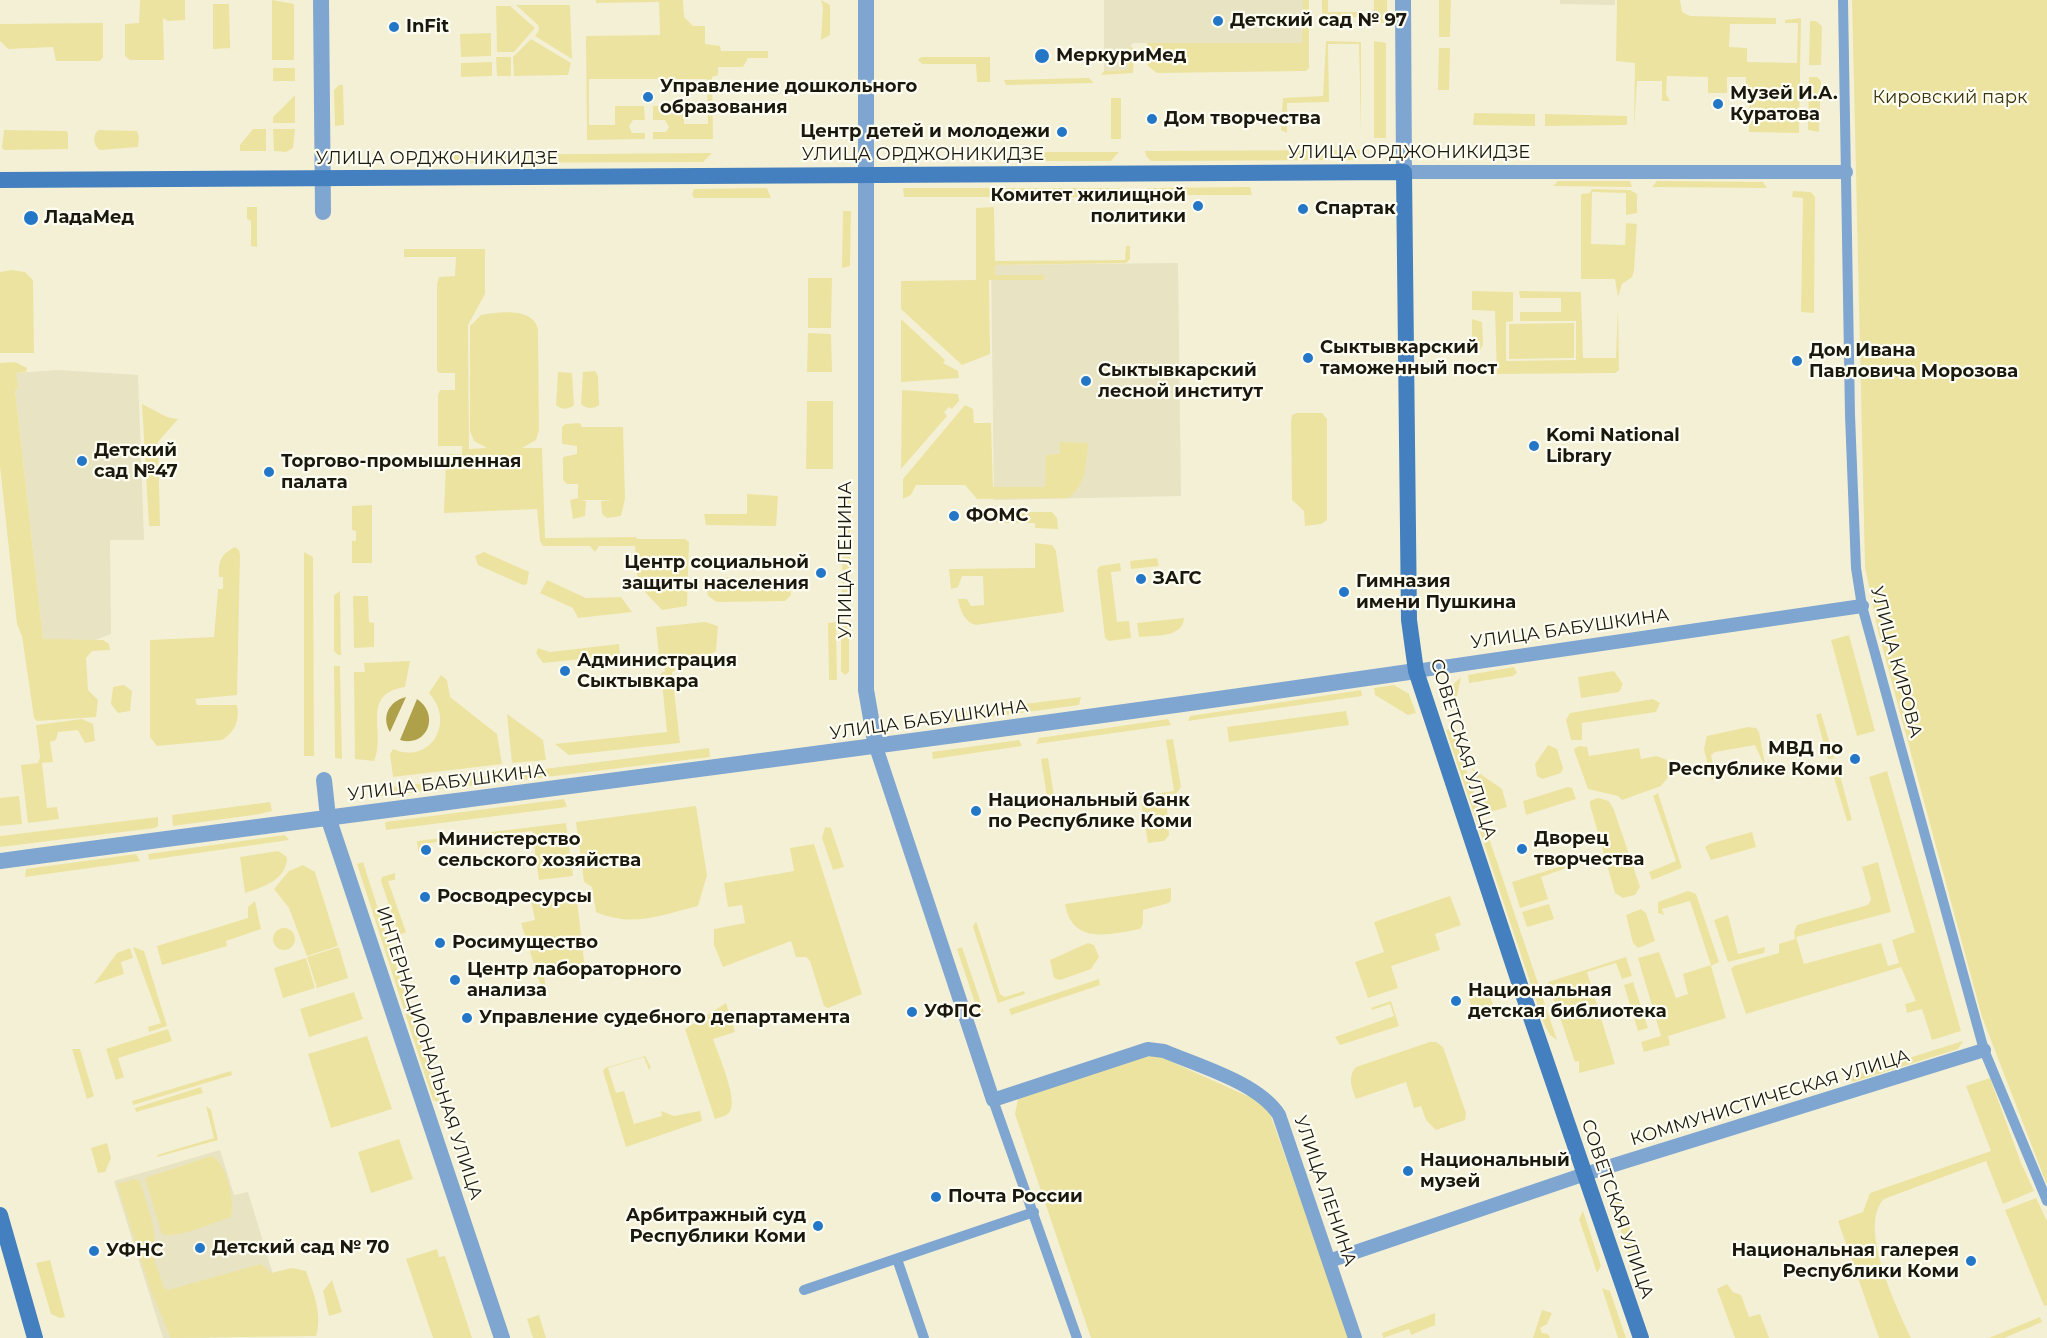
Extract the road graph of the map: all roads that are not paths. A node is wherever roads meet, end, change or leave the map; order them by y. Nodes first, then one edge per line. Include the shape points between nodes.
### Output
1 (321, 0) edge
2 (866, 0) edge
3 (1403, 0) edge
4 (1843, 0) edge
5 (1404, 172) junction
6 (1846, 172) junction
7 (865, 175) junction
8 (323, 179) junction
9 (0, 180) edge
10 (323, 212) dead end
11 (1862, 606) junction
12 (1416, 670) junction
13 (876, 747) junction
14 (324, 780) dead end
15 (328, 817) junction
16 (0, 861) edge
17 (1984, 1050) junction
18 (993, 1100) junction
19 (1585, 1174) junction
20 (2047, 1201) edge
21 (1034, 1212) junction
22 (0, 1215) edge
23 (897, 1259) junction
24 (1329, 1261) junction
25 (804, 1290) dead end
26 (35, 1338) edge
27 (502, 1338) edge
28 (924, 1338) edge
29 (1077, 1338) edge
30 (1355, 1338) edge
31 (1641, 1338) edge

1 - 8 street
2 - 7 street, УЛИЦА ЛЕНИНА
3 - 5 street, СОВЕТСКАЯ УЛИЦА
4 - 6 street, УЛИЦА КИРОВА
5 - 6 street, УЛИЦА ОРДЖОНИКИДЗЕ
5 - 7 main road, УЛИЦА ОРДЖОНИКИДЗЕ
5 - 12 main road, СОВЕТСКАЯ УЛИЦА via 1409,620
6 - 11 street, УЛИЦА КИРОВА via 1850,415
7 - 8 main road, УЛИЦА ОРДЖОНИКИДЗЕ
7 - 13 street, УЛИЦА ЛЕНИНА via 866,690
8 - 9 main road, УЛИЦА ОРДЖОНИКИДЗЕ
8 - 10 street
11 - 12 street, УЛИЦА БАБУШКИНА
11 - 17 street, УЛИЦА КИРОВА
12 - 13 street, УЛИЦА БАБУШКИНА
12 - 19 main road, СОВЕТСКАЯ УЛИЦА
13 - 15 street, УЛИЦА БАБУШКИНА
13 - 18 street, УЛИЦА ЛЕНИНА
14 - 15 street, ИНТЕРНАЦИОНАЛЬНАЯ УЛИЦА
15 - 16 street, УЛИЦА БАБУШКИНА
15 - 27 street, ИНТЕРНАЦИОНАЛЬНАЯ УЛИЦА
17 - 19 street, КОММУНИСТИЧЕСКАЯ УЛИЦА
17 - 20 street, УЛИЦА КИРОВА
18 - 21 street, УЛИЦА ЛЕНИНА
18 - 24 street, УЛИЦА ЛЕНИНА via 1148,1049 1164,1051 1255,1091 1271,1102 1279,1115
19 - 24 street, КОММУНИСТИЧЕСКАЯ УЛИЦА
19 - 31 main road, СОВЕТСКАЯ УЛИЦА
21 - 23 street
21 - 29 street, УЛИЦА ЛЕНИНА
22 - 26 main road
23 - 25 street
23 - 28 street
24 - 30 street, УЛИЦА ЛЕНИНА

